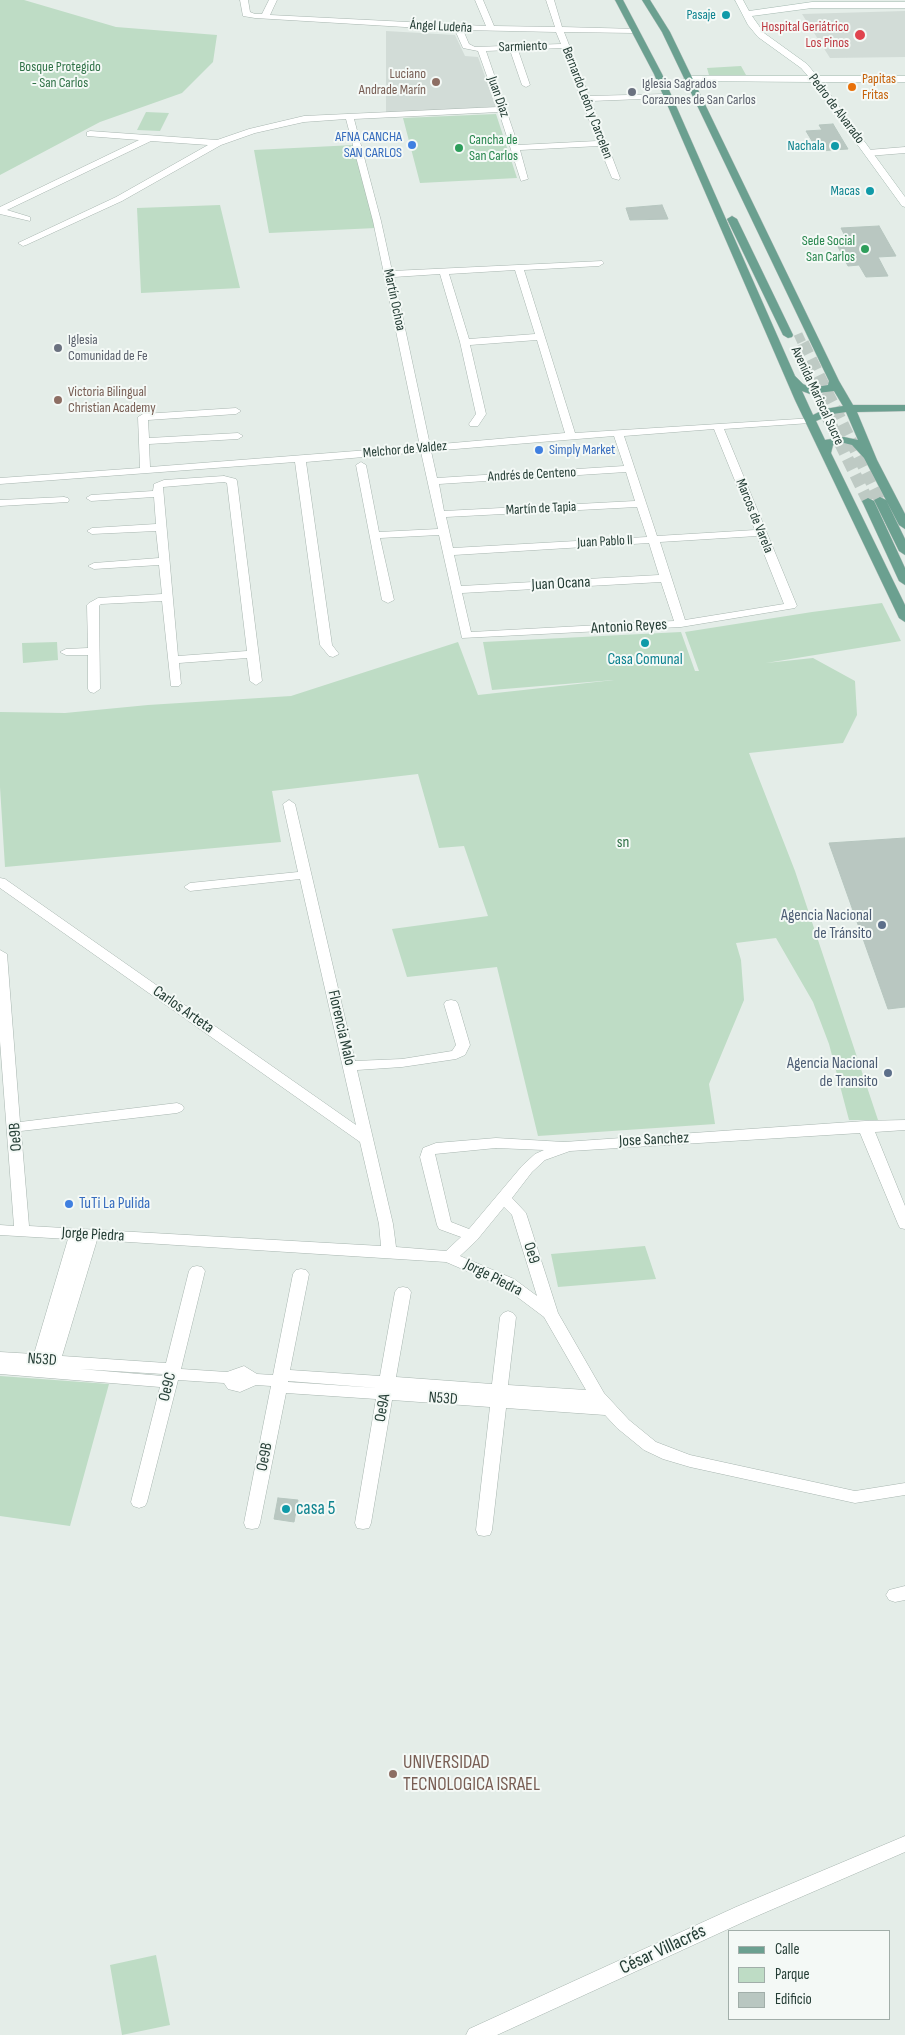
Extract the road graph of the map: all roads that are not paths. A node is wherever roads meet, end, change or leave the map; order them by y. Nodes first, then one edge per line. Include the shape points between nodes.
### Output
1 (244, 0) edge
2 (273, 0) edge
3 (470, 0) edge
4 (479, 0) edge
5 (550, 0) edge
6 (619, 0) edge
7 (631, 0) edge
8 (646, 0) edge
9 (739, 0) edge
10 (851, 2) edge
11 (797, 3) edge
12 (905, 5) edge
13 (746, 14) junction
14 (265, 17) junction
15 (458, 28) junction
16 (491, 28) junction
17 (559, 29) junction
18 (635, 31) junction
19 (565, 46) junction
20 (514, 47) junction
21 (481, 48) junction
22 (905, 78) edge
23 (687, 79) junction
24 (815, 79) junction
25 (526, 85) dead end
26 (667, 96) junction
27 (586, 99) junction
28 (502, 109) junction
29 (349, 116) junction
30 (90, 134) dead end
31 (150, 138) junction
32 (218, 143) junction
33 (602, 143) junction
34 (514, 148) junction
35 (905, 150) edge
36 (868, 152) junction
37 (616, 178) dead end
38 (524, 179) dead end
39 (736, 180) junction
40 (707, 184) junction
41 (905, 204) edge
42 (0, 210) edge
43 (27, 219) dead end
44 (23, 243) dead end
45 (599, 264) dead end
46 (519, 267) junction
47 (444, 271) junction
48 (388, 274) junction
49 (540, 337) junction
50 (465, 342) junction
51 (790, 376) junction
52 (834, 381) junction
53 (905, 408) edge
54 (236, 411) dead end
55 (852, 412) junction
56 (905, 416) edge
57 (810, 420) junction
58 (474, 424) dead end
59 (718, 427) junction
60 (618, 433) junction
61 (238, 436) dead end
62 (571, 436) junction
63 (143, 442) junction
64 (426, 449) junction
65 (826, 452) junction
66 (300, 459) junction
67 (871, 460) junction
68 (360, 465) dead end
69 (192, 466) junction
70 (630, 469) junction
71 (144, 470) junction
72 (0, 481) edge
73 (195, 481) junction
74 (433, 481) junction
75 (158, 494) junction
76 (91, 498) dead end
77 (64, 500) dead end
78 (0, 503) edge
79 (641, 504) junction
80 (440, 514) junction
81 (905, 525) edge
82 (161, 527) junction
83 (92, 531) dead end
84 (444, 532) junction
85 (761, 533) junction
86 (374, 535) junction
87 (653, 540) junction
88 (905, 551) edge
89 (448, 552) junction
90 (164, 561) junction
91 (94, 566) dead end
92 (666, 578) junction
93 (905, 581) edge
94 (456, 590) junction
95 (167, 597) junction
96 (388, 600) dead end
97 (791, 606) joint
98 (905, 618) edge
99 (681, 624) junction
100 (466, 636) joint
101 (95, 651) junction
102 (66, 652) dead end
103 (253, 654) junction
104 (333, 654) dead end
105 (173, 660) junction
106 (256, 682) dead end
107 (175, 684) dead end
108 (94, 689) dead end
109 (289, 804) dead end
110 (306, 875) junction
111 (0, 882) edge
112 (190, 887) dead end
113 (0, 954) edge
114 (451, 1004) dead end
115 (350, 1066) junction
116 (177, 1108) dead end
117 (905, 1125) edge
118 (865, 1126) junction
119 (15, 1127) junction
120 (366, 1139) junction
121 (568, 1146) junction
122 (503, 1198) junction
123 (905, 1224) edge
124 (0, 1230) edge
125 (22, 1231) junction
126 (84, 1234) junction
127 (472, 1236) junction
128 (389, 1252) junction
129 (449, 1257) junction
130 (198, 1271) dead end
131 (301, 1274) dead end
132 (403, 1292) dead end
133 (550, 1313) junction
134 (508, 1317) dead end
135 (0, 1358) edge
136 (45, 1366) junction
137 (0, 1368) edge
138 (171, 1375) junction
139 (280, 1381) junction
140 (386, 1389) junction
141 (499, 1397) junction
142 (603, 1403) junction
143 (905, 1489) edge
144 (139, 1502) dead end
145 (252, 1523) dead end
146 (363, 1523) dead end
147 (484, 1530) dead end
148 (905, 1844) edge
149 (476, 2035) edge

1 - 14 street via 246,14
2 - 14 street
3 - 4 street
4 - 16 street
5 - 17 street, Bernardo León y Carcelen
6 - 7 main road
6 - 18 main road, Avenida Mariscal Sucre
8 - 23 main road, Avenida Mariscal Sucre via 666,32
9 - 13 main road, Pedro de Alvarado
10 - 11 main road
10 - 12 main road
11 - 13 main road
13 - 24 main road, Pedro de Alvarado via 761,35 804,66
14 - 15 street, Ángel Ludeña
15 - 16 street, Ángel Ludeña
15 - 21 street via 466,46
16 - 17 street, Ángel Ludeña
17 - 18 street, Ángel Ludeña
17 - 19 street, Bernardo León y Carcelen
18 - 26 main road, Avenida Mariscal Sucre
19 - 20 street, Sarmiento
19 - 27 street, Bernardo León y Carcelen
20 - 21 street, Sarmiento
20 - 25 street
21 - 28 street, Juan Díaz
22 - 24 main road
23 - 24 main road
23 - 39 main road, Avenida Mariscal Sucre
24 - 36 main road, Pedro de Alvarado
26 - 27 street
26 - 40 main road, Avenida Mariscal Sucre
27 - 33 street, Bernardo León y Carcelen
28 - 29 street
28 - 34 street, Juan Díaz
29 - 32 street via 277,124
29 - 48 street, Martín Ochoa
30 - 31 street
31 - 32 street
31 - 42 street
32 - 44 street via 126,196
33 - 34 street
33 - 37 street, Bernardo León y Carcelen
34 - 38 street, Juan Díaz
35 - 36 street
36 - 41 main road, Pedro de Alvarado
39 - 40 main road, Avenida Mariscal Sucre via 743,219 793,334 720,196
39 - 52 main road, Avenida Mariscal Sucre
40 - 51 main road, Avenida Mariscal Sucre
42 - 43 street
45 - 46 street
46 - 47 street
46 - 49 street
47 - 48 street
47 - 50 street
48 - 64 street, Martín Ochoa
49 - 50 street
49 - 62 street
50 - 58 street via 481,414
51 - 52 main road via 799,386 810,391 829,389
51 - 57 main road, Avenida Mariscal Sucre
52 - 55 main road, Avenida Mariscal Sucre
53 - 55 main road
54 - 63 street via 142,417
55 - 56 main road
55 - 57 main road
55 - 67 main road, Avenida Mariscal Sucre
57 - 59 street, Melchor de Valdez
57 - 65 main road, Avenida Mariscal Sucre
59 - 60 street, Melchor de Valdez
59 - 85 street, Marcos de Varela
60 - 62 street, Melchor de Valdez
60 - 70 street
61 - 63 street
62 - 64 street, Melchor de Valdez
63 - 71 street
64 - 66 street, Melchor de Valdez
64 - 74 street, Martín Ochoa
65 - 67 main road via 826,445 831,442 850,441
65 - 98 main road, Avenida Mariscal Sucre
66 - 69 street, Melchor de Valdez
66 - 104 street via 326,645
67 - 81 main road, Avenida Mariscal Sucre
68 - 86 street
69 - 71 street, Melchor de Valdez
69 - 73 street
70 - 74 street, Andrés de Centeno
70 - 79 street
71 - 72 street, Melchor de Valdez
73 - 75 street via 160,484
73 - 103 street via 232,481
74 - 80 street, Martín Ochoa
75 - 76 street
75 - 82 street
77 - 78 street
79 - 80 street, Martín de Tapia
79 - 87 street
80 - 84 street, Martín Ochoa
82 - 83 street
82 - 90 street
84 - 86 street
84 - 89 street, Martín Ochoa
85 - 87 street, Juan Pablo II
85 - 97 street, Marcos de Varela
86 - 96 street
87 - 89 street, Juan Pablo II
87 - 92 street
88 - 93 main road via 874,500
89 - 94 street, Martín Ochoa
90 - 91 street
90 - 95 street
92 - 94 street, Juan Ocana
92 - 99 street
94 - 100 street, Martín Ochoa
95 - 101 street via 95,602
95 - 105 street
97 - 99 street, Antonio Reyes
99 - 100 street, Antonio Reyes
101 - 102 street
101 - 108 street
103 - 105 street
103 - 106 street
105 - 107 street
109 - 110 street, Florencia Malo
110 - 112 street
110 - 115 street, Florencia Malo
111 - 120 street, Carlos Arteta
113 - 119 street, Oe9B
114 - 115 street via 463,1045 456,1055
115 - 120 street, Florencia Malo
116 - 119 street
117 - 118 street, Jose Sanchez
118 - 121 street, Jose Sanchez
118 - 123 street
119 - 125 street, Oe9B
120 - 128 street, Florencia Malo via 386,1224
121 - 122 street, Jose Sanchez via 540,1157
121 - 127 street via 496,1143 428,1151 444,1225
122 - 127 street, Jose Sanchez
122 - 133 street, Oe9 via 519,1213
124 - 125 street, Jorge Piedra
125 - 126 street, Jorge Piedra
126 - 128 street, Jorge Piedra
126 - 136 street
127 - 129 street, Jose Sanchez
128 - 129 street, Jorge Piedra
129 - 133 street, Jorge Piedra via 509,1283
130 - 138 street, Oe9C
131 - 139 street, Oe9B
132 - 140 street, Oe9A
133 - 142 street, Jorge Piedra
134 - 141 street
135 - 136 street, N53D
136 - 137 street, N53D
136 - 138 street, N53D
138 - 139 street, N53D via 232,1378 236,1373 244,1372 251,1379
138 - 144 street, Oe9C
139 - 140 street, N53D
139 - 145 street, Oe9B
140 - 141 street, N53D
140 - 146 street, Oe9A
141 - 142 street, N53D
141 - 147 street
142 - 143 street, Jorge Piedra via 638,1438 669,1455 690,1461 854,1496
148 - 149 street, César Villacrés via 743,1913

